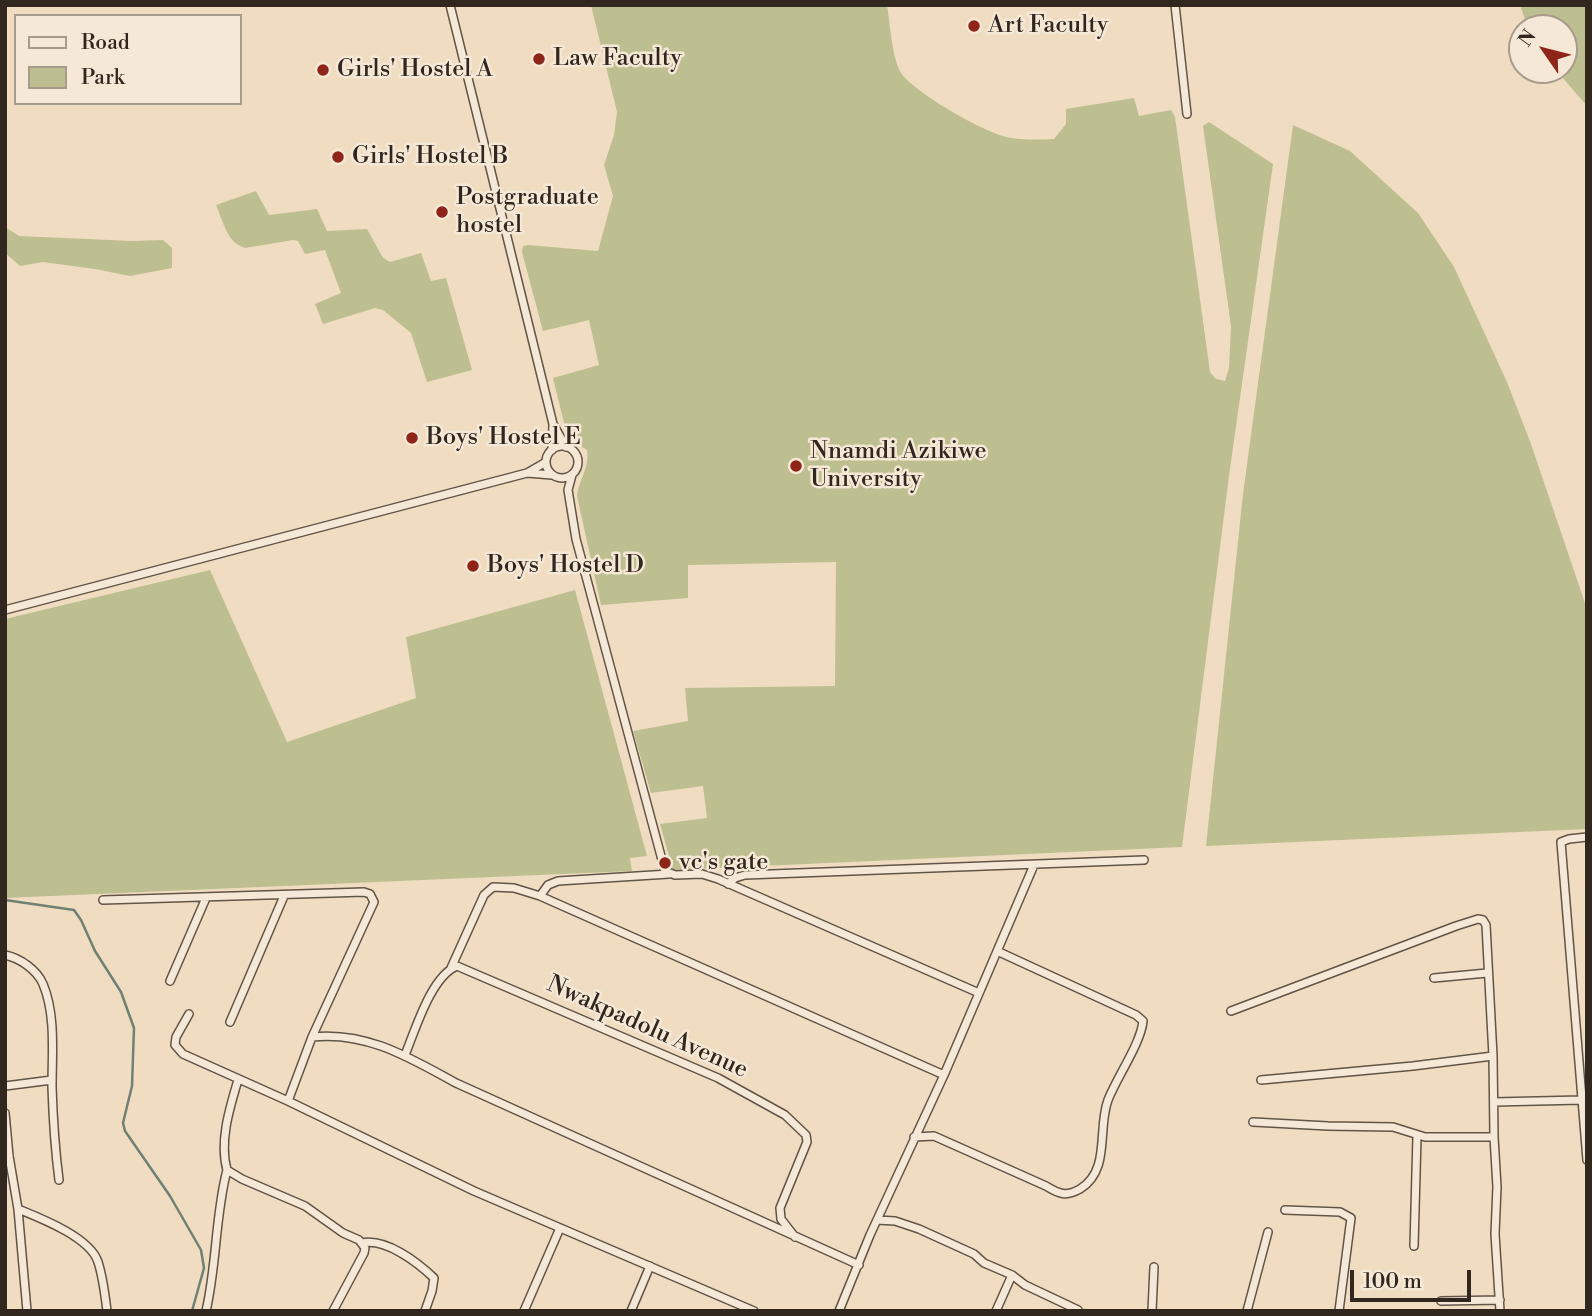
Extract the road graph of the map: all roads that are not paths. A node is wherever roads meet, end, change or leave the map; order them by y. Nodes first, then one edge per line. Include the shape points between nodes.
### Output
1 (450, 5) edge
2 (1175, 5) edge
3 (1186, 114) dead end
4 (553, 424) junction
5 (566, 447) junction
6 (552, 450) junction
7 (546, 462) junction
8 (527, 473) junction
9 (572, 475) junction
10 (555, 476) junction
11 (568, 490) junction
12 (5, 610) edge
13 (1587, 837) edge
14 (1144, 860) dead end
15 (1034, 865) junction
16 (670, 874) junction
17 (728, 884) junction
18 (284, 895) junction
19 (540, 896) junction
20 (206, 898) junction
21 (103, 900) dead end
22 (997, 951) junction
23 (5, 955) edge
24 (452, 968) junction
25 (1487, 973) junction
26 (1434, 978) dead end
27 (170, 981) dead end
28 (979, 993) junction
29 (1231, 1011) dead end
30 (189, 1014) dead end
31 (230, 1022) dead end
32 (312, 1037) junction
33 (405, 1055) junction
34 (1493, 1056) junction
35 (944, 1075) junction
36 (52, 1080) junction
37 (238, 1080) junction
38 (1261, 1080) dead end
39 (5, 1086) edge
40 (288, 1101) junction
41 (1494, 1102) junction
42 (1583, 1104) edge
43 (5, 1113) edge
44 (1253, 1122) dead end
45 (1417, 1136) junction
46 (914, 1137) junction
47 (1494, 1138) junction
48 (7, 1156) edge
49 (1587, 1160) edge
50 (227, 1170) junction
51 (60, 1180) dead end
52 (18, 1209) junction
53 (1285, 1210) dead end
54 (877, 1220) junction
55 (560, 1228) junction
56 (1268, 1232) dead end
57 (795, 1237) junction
58 (362, 1243) junction
59 (1414, 1246) dead end
60 (859, 1265) junction
61 (650, 1266) junction
62 (1154, 1267) dead end
63 (1012, 1275) junction
64 (1500, 1300) junction
65 (1441, 1301) dead end
66 (737, 1307) edge
67 (1078, 1310) edge
68 (27, 1311) edge
69 (107, 1311) edge
70 (206, 1311) edge
71 (333, 1311) edge
72 (425, 1311) edge
73 (524, 1311) edge
74 (631, 1311) edge
75 (754, 1311) edge
76 (839, 1311) edge
77 (996, 1311) edge
78 (1152, 1311) edge
79 (1247, 1311) edge
80 (1339, 1311) edge
81 (1500, 1311) edge

1 - 4 street
2 - 3 street
4 - 5 street
4 - 6 street
5 - 6 street
5 - 9 street via 578,462
6 - 7 street
7 - 8 street
7 - 10 street
8 - 10 street
8 - 12 street
9 - 10 street
9 - 11 street
10 - 11 street
11 - 16 street via 576,538 663,867
13 - 42 street via 1561,842
14 - 15 street
15 - 17 street via 745,875
15 - 22 street
16 - 17 street via 702,874
16 - 19 street via 558,881
17 - 28 street
18 - 20 street
18 - 31 street
18 - 32 street via 364,891 374,902
19 - 24 street via 493,887 484,895
19 - 35 street
20 - 21 street
20 - 27 street
22 - 28 street
22 - 46 street via 1143,1021 1107,1102 1098,1166 1083,1188 1060,1195 934,1136
23 - 36 street via 32,968 42,981 50,1017
24 - 33 street via 433,991
24 - 57 street, Nwakpadolu Avenue via 466,969 718,1078 785,1115 806,1135 807,1142 780,1208 781,1219
25 - 26 street
25 - 29 street via 1486,925 1478,919
25 - 34 street
28 - 35 street
30 - 37 street via 176,1037 177,1050
32 - 33 street via 376,1042
32 - 40 street
33 - 57 street via 456,1083
34 - 38 street
34 - 41 street
35 - 46 street
36 - 39 street
36 - 51 street
37 - 40 street
37 - 50 street via 224,1146
40 - 55 street
41 - 42 street
41 - 47 street
42 - 49 street
43 - 48 street
44 - 45 street via 1393,1126
45 - 47 street
45 - 59 street
46 - 54 street
47 - 64 street
48 - 52 street
50 - 58 street via 305,1206
50 - 70 street
52 - 68 street
52 - 69 street via 51,1223 94,1254
53 - 80 street via 1340,1212 1351,1218
54 - 60 street
54 - 63 street via 919,1229
55 - 61 street
55 - 73 street
56 - 79 street
57 - 60 street
58 - 71 street via 364,1253
58 - 72 street via 385,1244 434,1278
60 - 76 street
61 - 66 street
61 - 74 street
62 - 78 street
63 - 67 street
63 - 77 street
64 - 65 street
64 - 81 street
66 - 75 street

